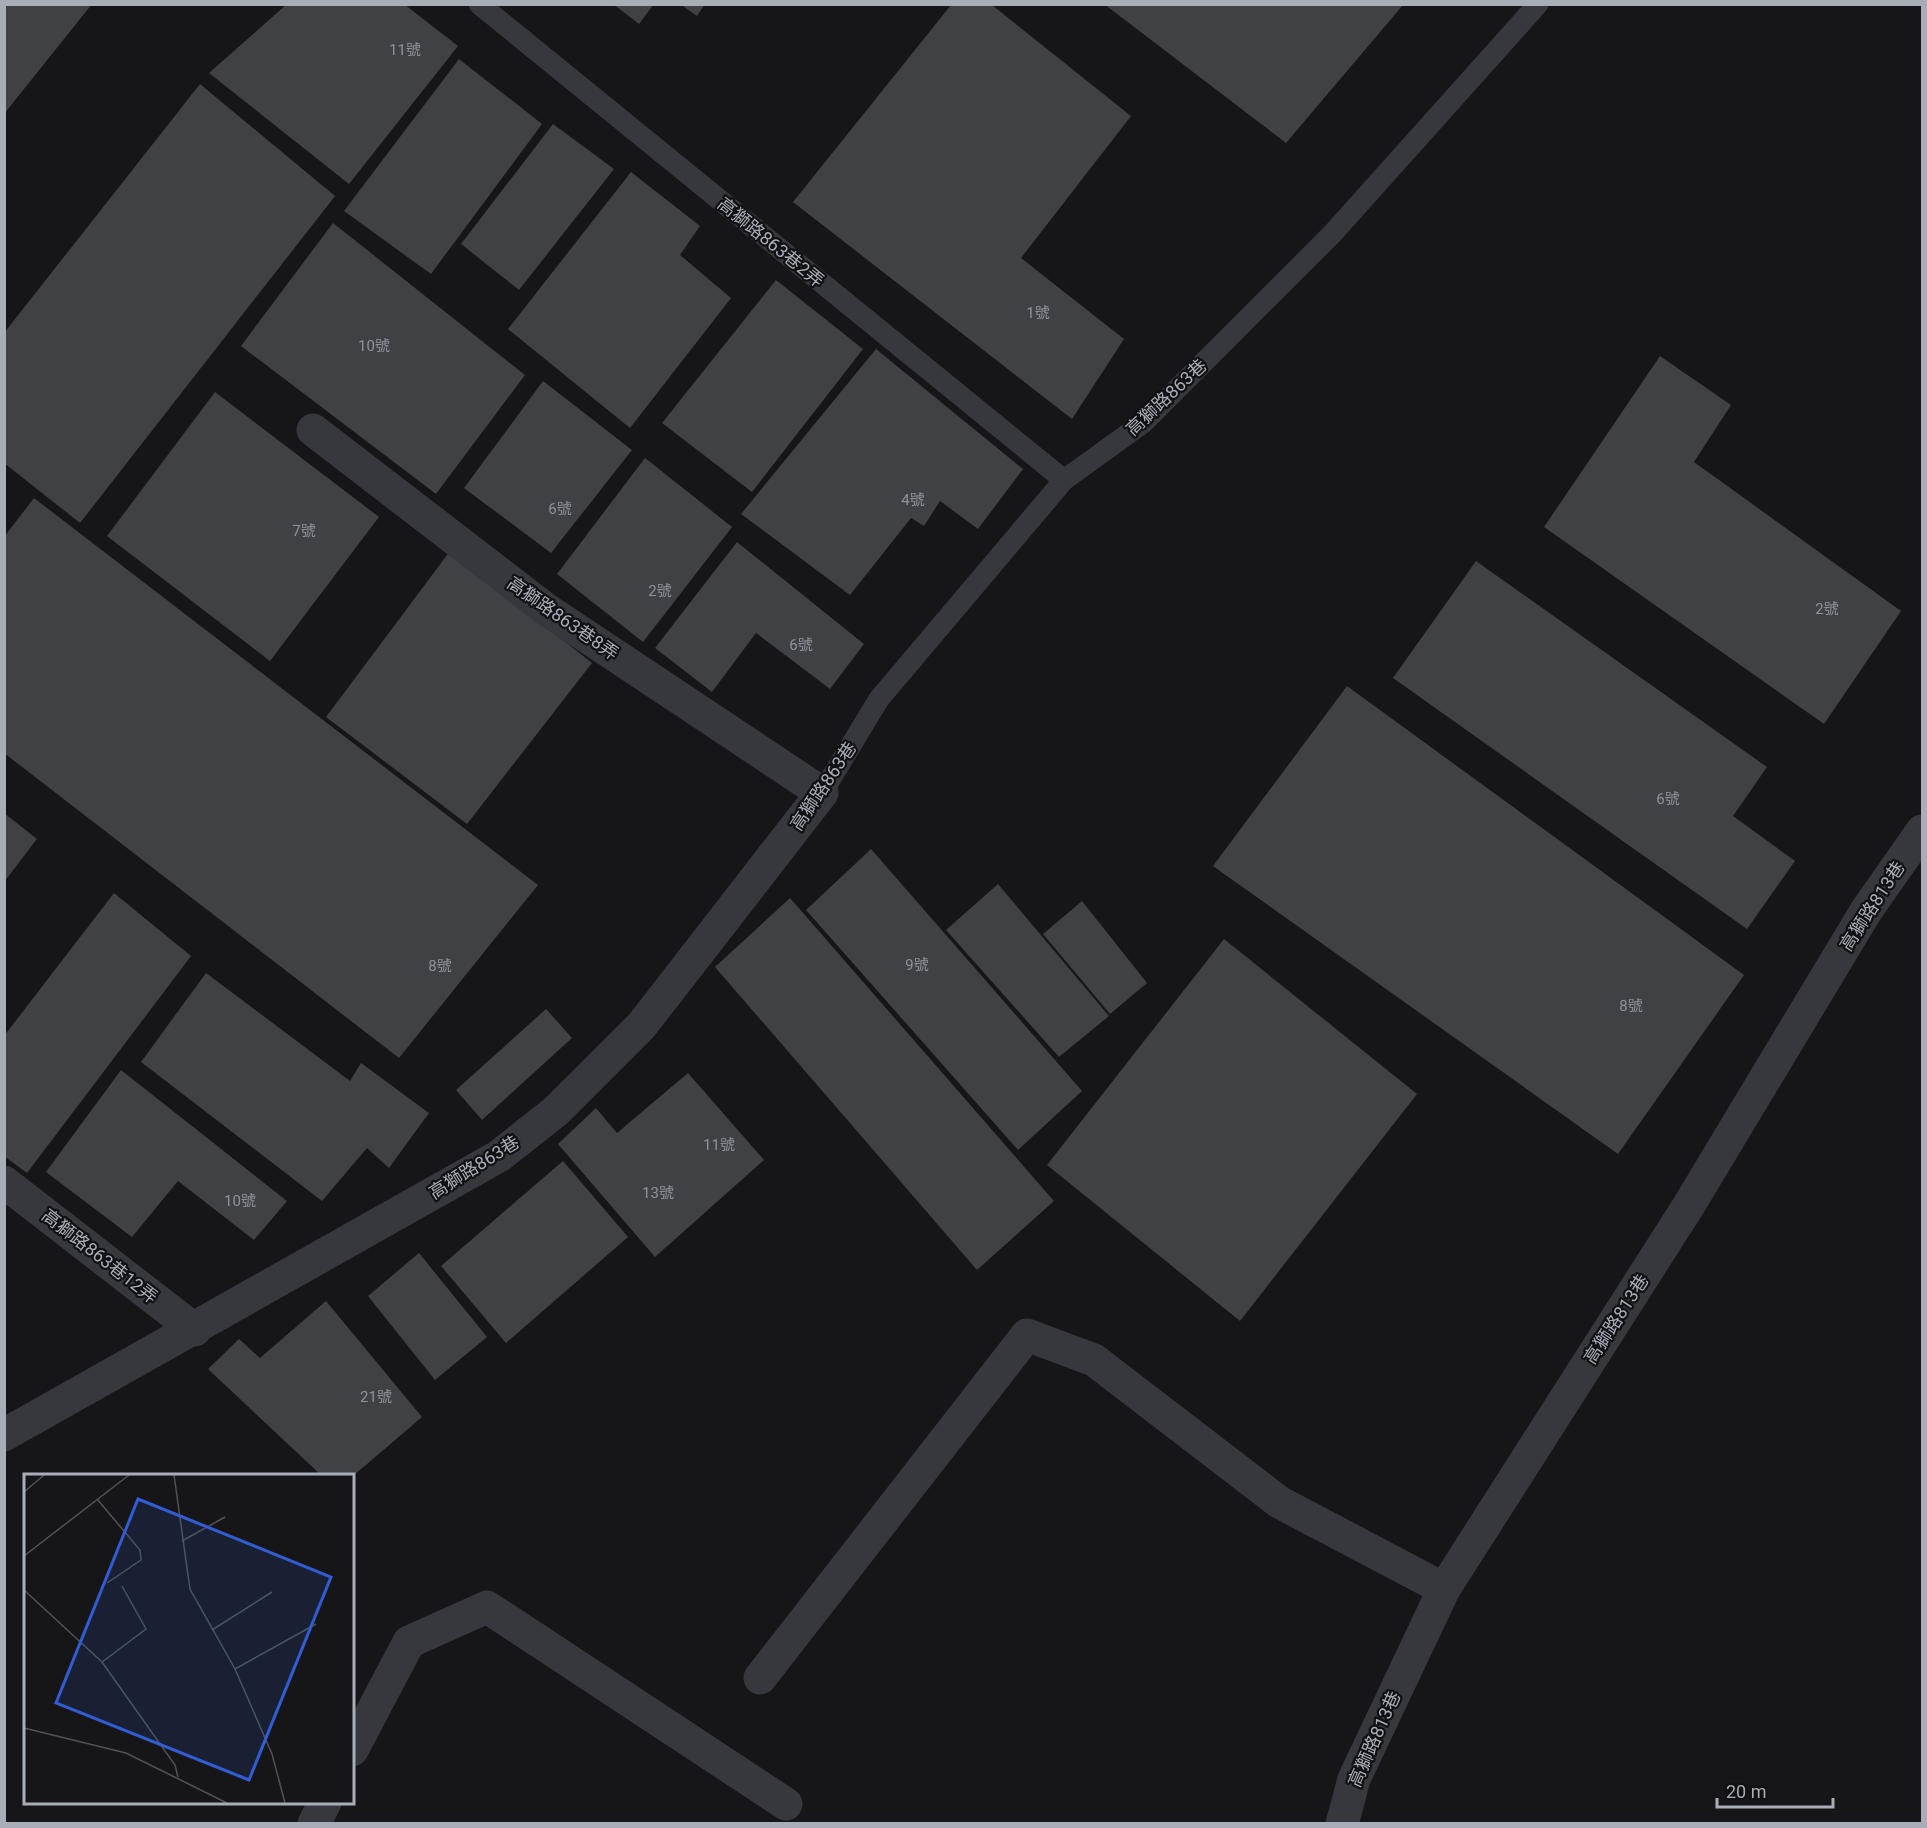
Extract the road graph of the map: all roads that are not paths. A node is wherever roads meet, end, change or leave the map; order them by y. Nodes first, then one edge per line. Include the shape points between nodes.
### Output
1 (478, 4) edge
2 (1538, 4) edge
3 (313, 430) dead end
4 (1064, 480) junction
5 (822, 793) junction
6 (1923, 831) edge
7 (4, 1182) edge
8 (195, 1330) junction
9 (4, 1435) edge
10 (1444, 1589) junction
11 (760, 1678) dead end
12 (354, 1746) edge
13 (324, 1804) edge
14 (786, 1804) dead end
15 (314, 1824) edge
16 (1342, 1824) edge

1 - 4 lane, 高獅路863巷2弄
2 - 4 lane, 高獅路863巷 via 1333,233 1143,423
3 - 5 street, 高獅路863巷8弄 via 547,610
4 - 5 lane, 高獅路863巷 via 879,699
5 - 8 street, 高獅路863巷 via 642,1025 556,1111 499,1156
6 - 10 street, 高獅路813巷 via 1866,911 1689,1205
7 - 8 street, 高獅路863巷12弄
8 - 9 street, 高獅路863巷
10 - 11 street via 1279,1502 1094,1360 1027,1335
10 - 16 street, 高獅路813巷 via 1354,1779
12 - 14 street via 409,1642 487,1606
13 - 15 street

